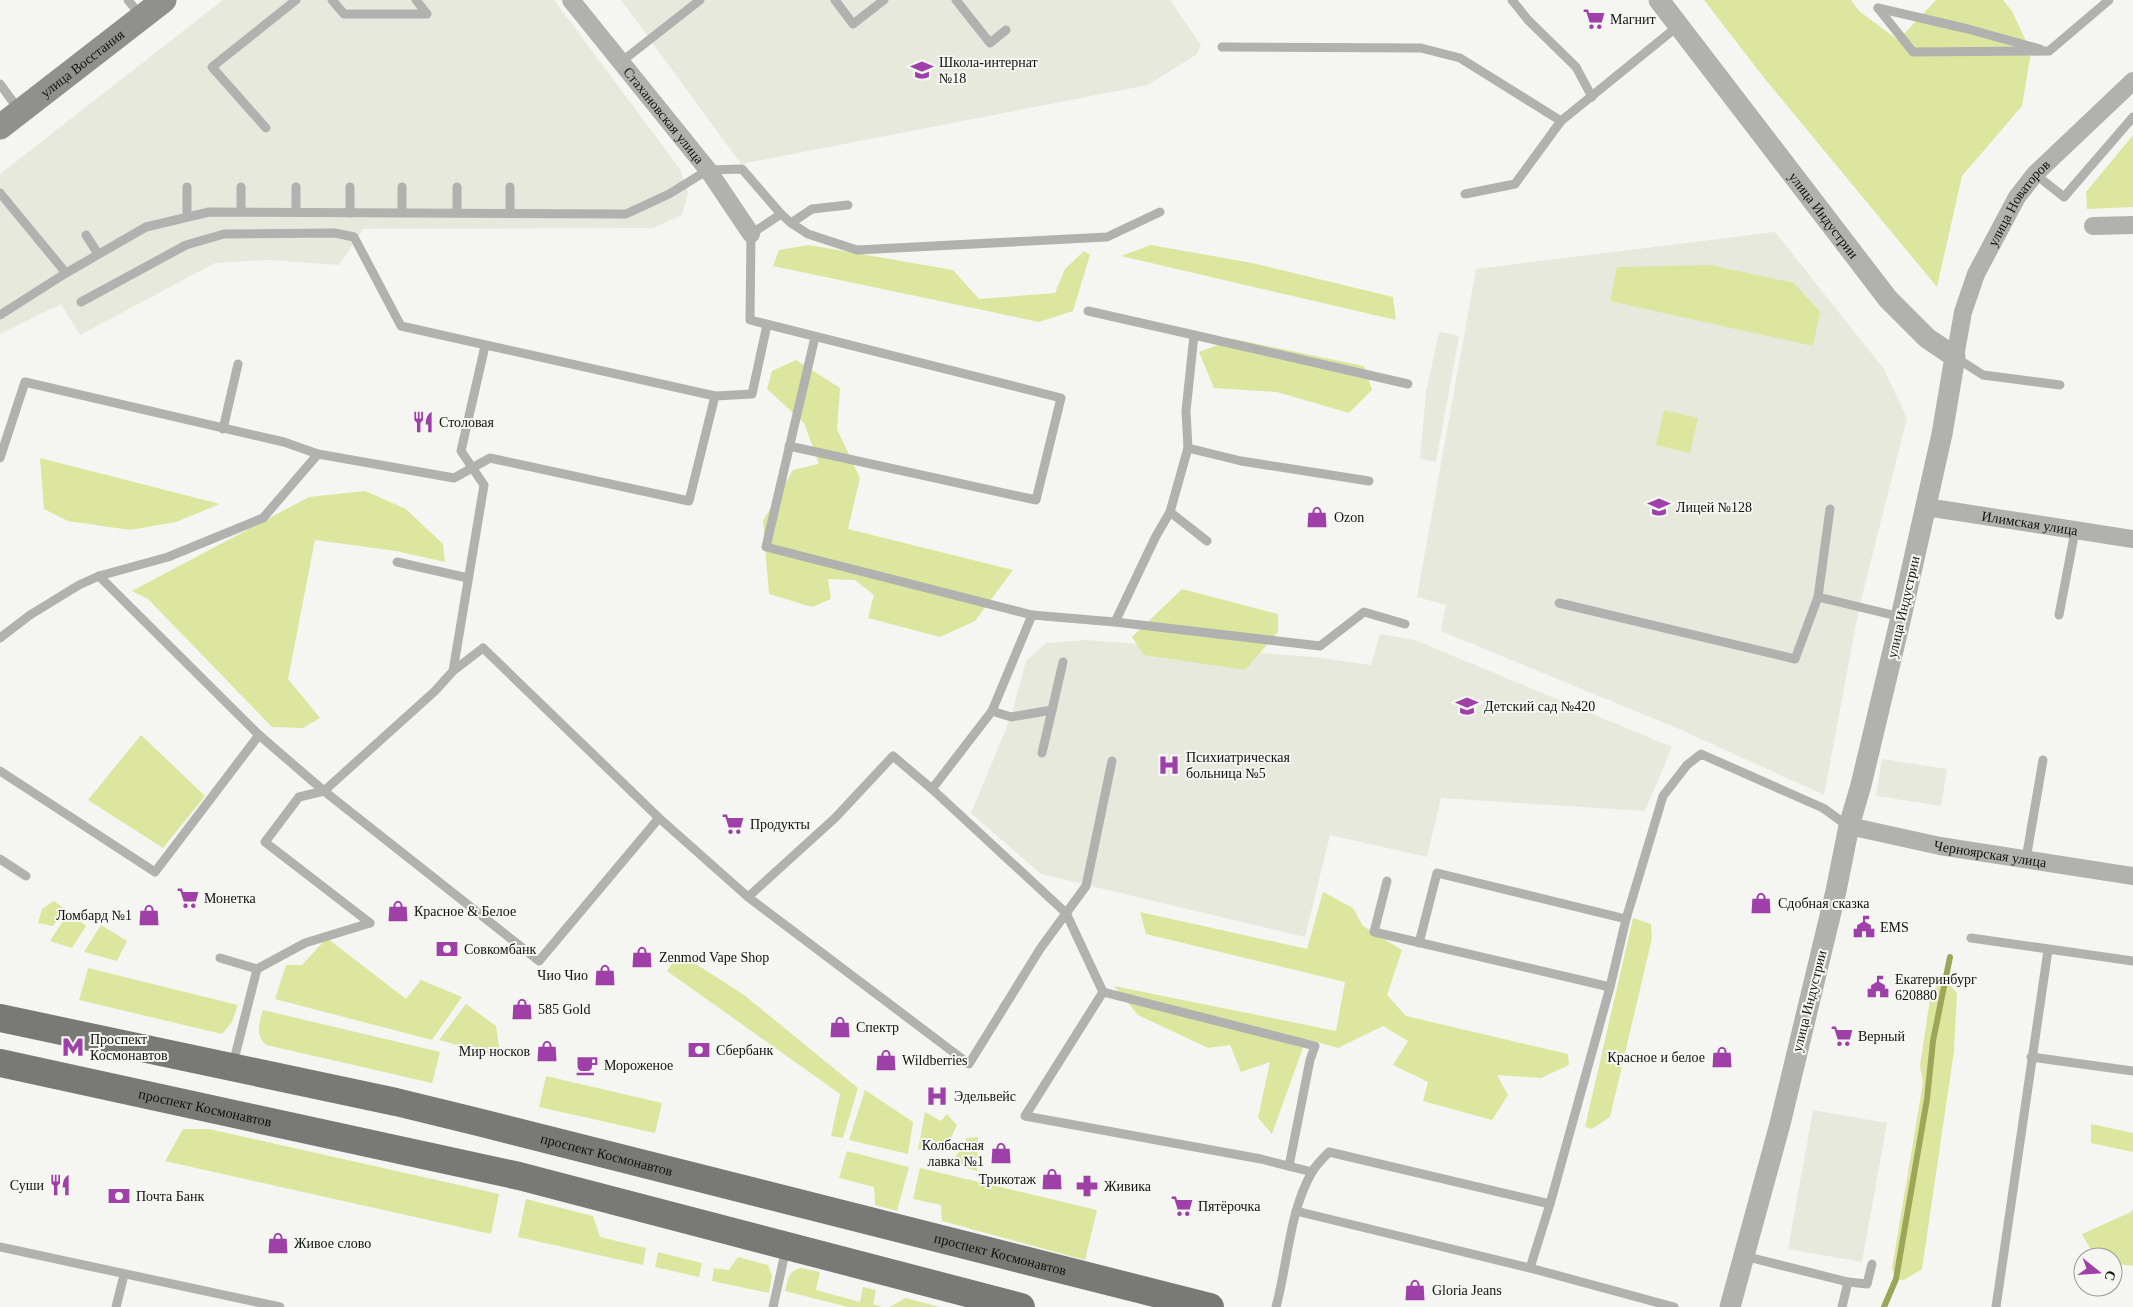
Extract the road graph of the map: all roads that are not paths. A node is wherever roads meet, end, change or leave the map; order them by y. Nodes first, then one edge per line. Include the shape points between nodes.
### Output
1 (164, 0) edge
2 (296, 0) edge
3 (332, 0) edge
4 (416, 0) edge
5 (571, 0) edge
6 (700, 0) edge
7 (835, 0) edge
8 (884, 0) edge
9 (956, 0) edge
10 (1512, 0) edge
11 (1659, 0) edge
12 (2110, 0) edge
13 (135, 9) edge
14 (1679, 24) junction
15 (1006, 30) dead end
16 (1222, 47) dead end
17 (2049, 51) junction
18 (621, 62) junction
19 (2133, 81) edge
20 (0, 84) edge
21 (1592, 97) junction
22 (20, 112) junction
23 (2133, 118) edge
24 (1561, 121) junction
25 (0, 127) edge
26 (266, 128) dead end
27 (708, 170) junction
28 (2035, 174) junction
29 (187, 187) dead end
30 (241, 187) dead end
31 (296, 187) dead end
32 (350, 187) dead end
33 (402, 187) dead end
34 (457, 187) dead end
35 (510, 187) dead end
36 (0, 193) edge
37 (1465, 194) dead end
38 (848, 205) dead end
39 (240, 212) junction
40 (296, 212) junction
41 (1160, 212) dead end
42 (350, 213) junction
43 (402, 213) junction
44 (457, 213) junction
45 (510, 214) junction
46 (781, 214) junction
47 (187, 217) junction
48 (792, 223) junction
49 (2133, 225) edge
50 (2094, 226) dead end
51 (751, 234) junction
52 (86, 235) dead end
53 (98, 254) junction
54 (66, 273) junction
55 (80, 302) dead end
56 (1088, 311) dead end
57 (0, 315) edge
58 (767, 325) junction
59 (1194, 335) junction
60 (815, 337) junction
61 (485, 346) junction
62 (1955, 357) junction
63 (238, 364) dead end
64 (1408, 384) dead end
65 (2060, 385) dead end
66 (715, 396) junction
67 (223, 428) junction
68 (789, 446) junction
69 (1188, 448) junction
70 (318, 454) junction
71 (0, 458) edge
72 (471, 467) junction
73 (1369, 481) dead end
74 (1926, 507) junction
75 (1830, 509) dead end
76 (1170, 512) junction
77 (2075, 531) junction
78 (2133, 539) edge
79 (1208, 540) dead end
80 (396, 562) dead end
81 (99, 576) junction
82 (468, 578) junction
83 (1818, 597) junction
84 (1559, 603) dead end
85 (1032, 615) junction
86 (2059, 615) dead end
87 (1901, 617) junction
88 (1115, 622) junction
89 (1405, 624) dead end
90 (0, 638) edge
91 (1063, 662) dead end
92 (453, 671) junction
93 (1052, 710) junction
94 (992, 711) junction
95 (260, 735) junction
96 (1042, 752) dead end
97 (2043, 760) dead end
98 (1112, 761) dead end
99 (0, 771) edge
100 (932, 789) junction
101 (324, 791) junction
102 (659, 818) junction
103 (1849, 826) junction
104 (0, 859) edge
105 (2026, 859) junction
106 (26, 876) dead end
107 (2133, 876) edge
108 (1387, 881) dead end
109 (748, 897) junction
110 (1066, 913) junction
111 (1626, 920) junction
112 (1971, 938) dead end
113 (1419, 943) junction
114 (2048, 950) junction
115 (220, 958) dead end
116 (2133, 961) edge
117 (257, 969) junction
118 (1610, 987) junction
119 (1103, 992) junction
120 (0, 1018) edge
121 (2031, 1057) junction
122 (0, 1063) edge
123 (233, 1067) junction
124 (2133, 1071) edge
125 (1289, 1166) junction
126 (1312, 1172) junction
127 (1550, 1204) junction
128 (1296, 1211) junction
129 (787, 1245) junction
130 (0, 1247) edge
131 (1744, 1256) junction
132 (1872, 1264) dead end
133 (1530, 1268) junction
134 (124, 1274) junction
135 (1848, 1282) junction
136 (1153, 1300) edge
137 (116, 1307) edge
138 (280, 1307) edge
139 (773, 1307) edge
140 (1021, 1307) edge
141 (1210, 1307) edge
142 (1276, 1307) edge
143 (1674, 1307) edge
144 (1730, 1307) edge
145 (1842, 1307) edge
146 (1996, 1307) edge

1 - 13 main road, улица Восстания
2 - 26 lane via 212,67
3 - 4 lane via 344,14 427,14
5 - 18 street, Стахановская улица
6 - 18 lane
7 - 8 lane via 853,24
9 - 15 lane via 990,43
10 - 21 lane via 1576,67
11 - 14 street, улица Индустрии
12 - 17 lane
13 - 22 main road, улица Восстания
14 - 21 lane
14 - 62 street, улица Индустрии via 1888,300 1927,338
16 - 24 lane via 1421,48 1460,58
17 - 17 lane via 1913,52 1878,8 1968,28
18 - 27 street, Стахановская улица
19 - 28 street, улица Новаторов
20 - 22 lane
21 - 24 lane
22 - 25 main road, улица Восстания
23 - 28 lane via 2064,198
24 - 37 lane via 1515,184
27 - 45 lane via 669,194 626,214
27 - 46 lane via 742,169
27 - 51 street, Стахановская улица
28 - 62 street, улица Новаторов via 2018,197 1976,274 1963,312
29 - 47 lane
30 - 39 lane
31 - 40 lane
32 - 42 lane
33 - 43 lane
34 - 44 lane
35 - 45 lane
36 - 54 lane
38 - 48 lane via 812,208
39 - 40 lane
39 - 47 lane via 209,212
40 - 42 lane
41 - 48 lane via 1107,237 857,250 808,234
42 - 43 lane
43 - 44 lane
44 - 45 lane
46 - 48 lane
46 - 51 lane
47 - 53 lane via 146,227
49 - 50 street
51 - 58 lane via 750,320
52 - 53 lane
53 - 54 lane
54 - 57 lane
55 - 61 lane via 186,245 224,234 335,233 354,238 401,326
56 - 59 lane
58 - 60 lane
58 - 66 lane via 752,394
59 - 64 lane
59 - 69 lane via 1186,411
60 - 68 lane
60 - 68 lane via 1061,398 1036,500
61 - 66 lane
61 - 72 lane via 460,451
62 - 65 lane via 1983,375
62 - 74 street, улица Индустрии
63 - 67 lane
66 - 72 lane via 689,501 490,458
67 - 70 lane via 284,442
67 - 71 lane via 25,382
68 - 85 lane via 766,546
69 - 73 lane via 1241,461
69 - 76 lane
70 - 72 lane via 454,478
70 - 81 lane via 263,518 168,557
72 - 82 lane via 484,485
74 - 77 street, Илимская улица
74 - 87 street, улица Индустрии
75 - 83 lane
76 - 79 lane
76 - 88 lane
77 - 78 street, Илимская улица
77 - 86 lane
80 - 82 lane
81 - 90 lane via 30,615
81 - 95 lane
82 - 92 lane
83 - 84 lane via 1795,659
83 - 87 lane
85 - 88 lane
85 - 94 lane
87 - 103 street, улица Индустрии
88 - 89 lane via 1320,646 1364,612
91 - 93 lane
92 - 101 lane
92 - 102 lane via 483,648
93 - 94 lane via 1011,717
93 - 96 lane
94 - 100 lane
95 - 99 lane via 155,872
95 - 101 lane
97 - 105 lane
98 - 110 lane via 1086,886
100 - 109 lane via 893,756 835,818
100 - 110 lane
101 - 102 lane via 539,961
101 - 117 lane via 299,797 264,842 370,923 305,943
102 - 109 lane
103 - 105 street, Черноярская улица via 1940,846
103 - 111 lane via 1823,808 1701,754 1687,765 1663,796
103 - 131 street, улица Индустрии via 1780,1124
104 - 106 lane
105 - 107 street, Черноярская улица
108 - 113 lane via 1374,932
109 - 110 lane via 969,1064
110 - 119 lane
111 - 113 lane via 1437,873
111 - 118 lane
112 - 114 lane
113 - 118 lane
114 - 116 lane
114 - 121 lane
115 - 117 lane
117 - 123 lane
118 - 127 lane
119 - 125 lane via 1315,1046
119 - 125 lane via 1024,1116 1261,1158
120 - 123 main road, проспект Космонавтов
121 - 124 lane
121 - 146 lane
122 - 129 main road, проспект Космонавтов via 519,1176
123 - 136 main road, проспект Космонавтов via 478,1122
125 - 126 lane
126 - 127 lane via 1329,1152
126 - 128 lane
127 - 133 lane
128 - 133 lane
128 - 142 lane
129 - 139 lane
129 - 140 main road, проспект Космонавтов
130 - 134 lane
131 - 135 lane
131 - 144 street, улица Индустрии
132 - 135 lane via 1867,1284
133 - 143 lane
134 - 137 lane
134 - 138 lane
135 - 145 lane
136 - 141 main road, проспект Космонавтов

